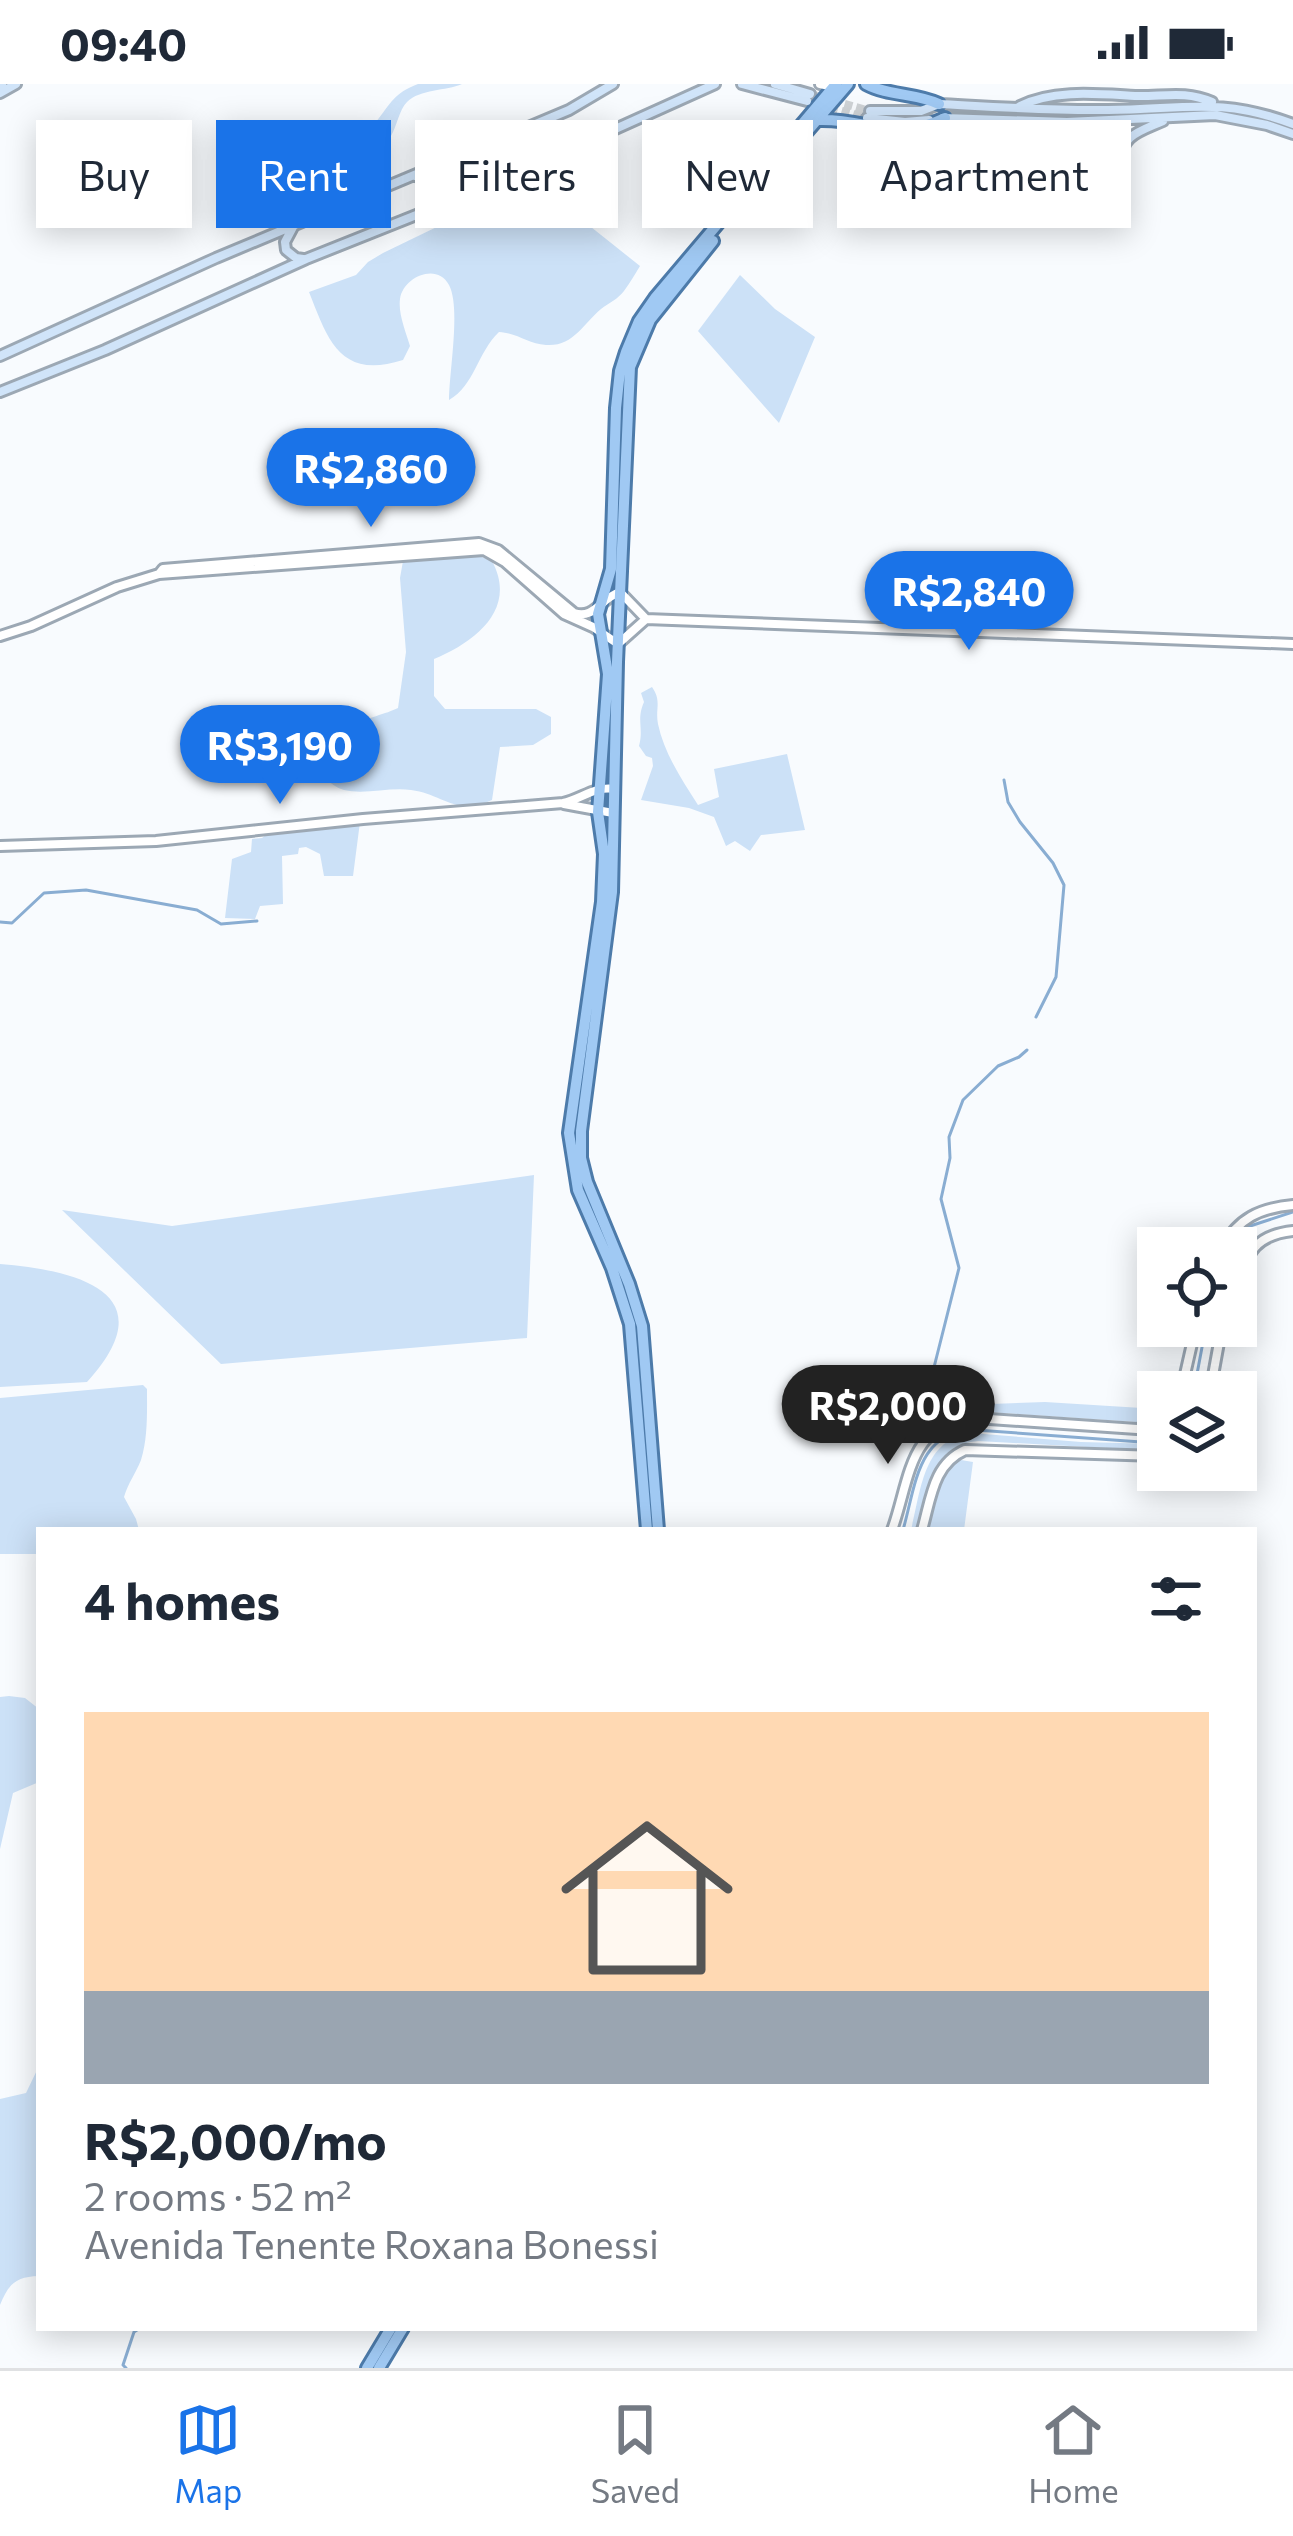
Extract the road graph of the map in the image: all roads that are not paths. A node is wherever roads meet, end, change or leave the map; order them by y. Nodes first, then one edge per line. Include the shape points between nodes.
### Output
1 (16, 84) edge
2 (614, 84) edge
3 (715, 84) edge
4 (742, 84) edge
5 (775, 84) edge
6 (848, 84) edge
7 (866, 84) edge
8 (830, 85) edge
9 (1, 87) edge
10 (939, 104) junction
11 (1219, 105) junction
12 (1018, 107) junction
13 (1174, 116) junction
14 (945, 118) junction
15 (818, 120) junction
16 (993, 120) edge
17 (1131, 120) edge
18 (1293, 124) edge
19 (618, 127) edge
20 (1293, 134) edge
21 (1131, 138) edge
22 (412, 176) junction
23 (415, 176) edge
24 (391, 185) edge
25 (415, 216) edge
26 (288, 228) edge
27 (292, 228) edge
28 (306, 259) junction
29 (0, 356) edge
30 (626, 366) junction
31 (0, 392) edge
32 (621, 423) junction
33 (623, 592) junction
34 (600, 604) junction
35 (570, 614) junction
36 (646, 620) junction
37 (600, 632) junction
38 (0, 636) edge
39 (621, 644) junction
40 (1293, 644) edge
41 (599, 788) junction
42 (614, 789) junction
43 (563, 803) junction
44 (598, 812) junction
45 (613, 813) junction
46 (0, 846) edge
47 (1293, 1204) edge
48 (1237, 1227) edge
49 (1293, 1231) edge
50 (1257, 1244) edge
51 (1137, 1430) edge
52 (1137, 1455) edge
53 (647, 1527) edge
54 (658, 1527) edge
55 (893, 1527) edge
56 (923, 1527) edge
57 (389, 2331) edge
58 (401, 2331) edge
59 (367, 2368) edge
60 (379, 2368) edge

1 - 9 main road
2 - 22 main road
3 - 19 main road
4 - 5 main road via 809,98
6 - 15 main road
7 - 10 main road
8 - 30 main road via 655,298 631,337
10 - 12 main road
10 - 14 main road via 868,114 905,122
11 - 12 main road
11 - 12 main road via 1182,94 1108,93
11 - 18 main road
13 - 17 main road
13 - 20 main road via 1225,116
13 - 21 main road
14 - 15 main road via 903,131
14 - 16 main road
15 - 30 main road via 658,309
22 - 23 main road
22 - 24 main road
25 - 28 main road
26 - 29 main road
27 - 28 main road via 286,250
28 - 31 main road
30 - 32 main road
32 - 33 main road
32 - 34 main road via 611,569
33 - 34 street
33 - 36 street
33 - 39 main road
34 - 35 street via 591,614
34 - 37 main road
35 - 37 street
35 - 38 street via 479,543 163,569
36 - 39 street
36 - 40 street
37 - 39 street
37 - 41 main road via 608,679
39 - 42 main road
41 - 42 street
41 - 43 street
41 - 44 main road
42 - 45 main road
43 - 44 street
43 - 46 street via 156,841
44 - 45 street
44 - 53 main road via 602,902 569,1147 581,1201 631,1324
45 - 54 main road via 612,892 581,1158 642,1326
47 - 48 street via 1264,1209
49 - 50 street
51 - 55 street via 951,1421 917,1452
52 - 56 street via 965,1450 940,1470
57 - 59 main road
58 - 60 main road

